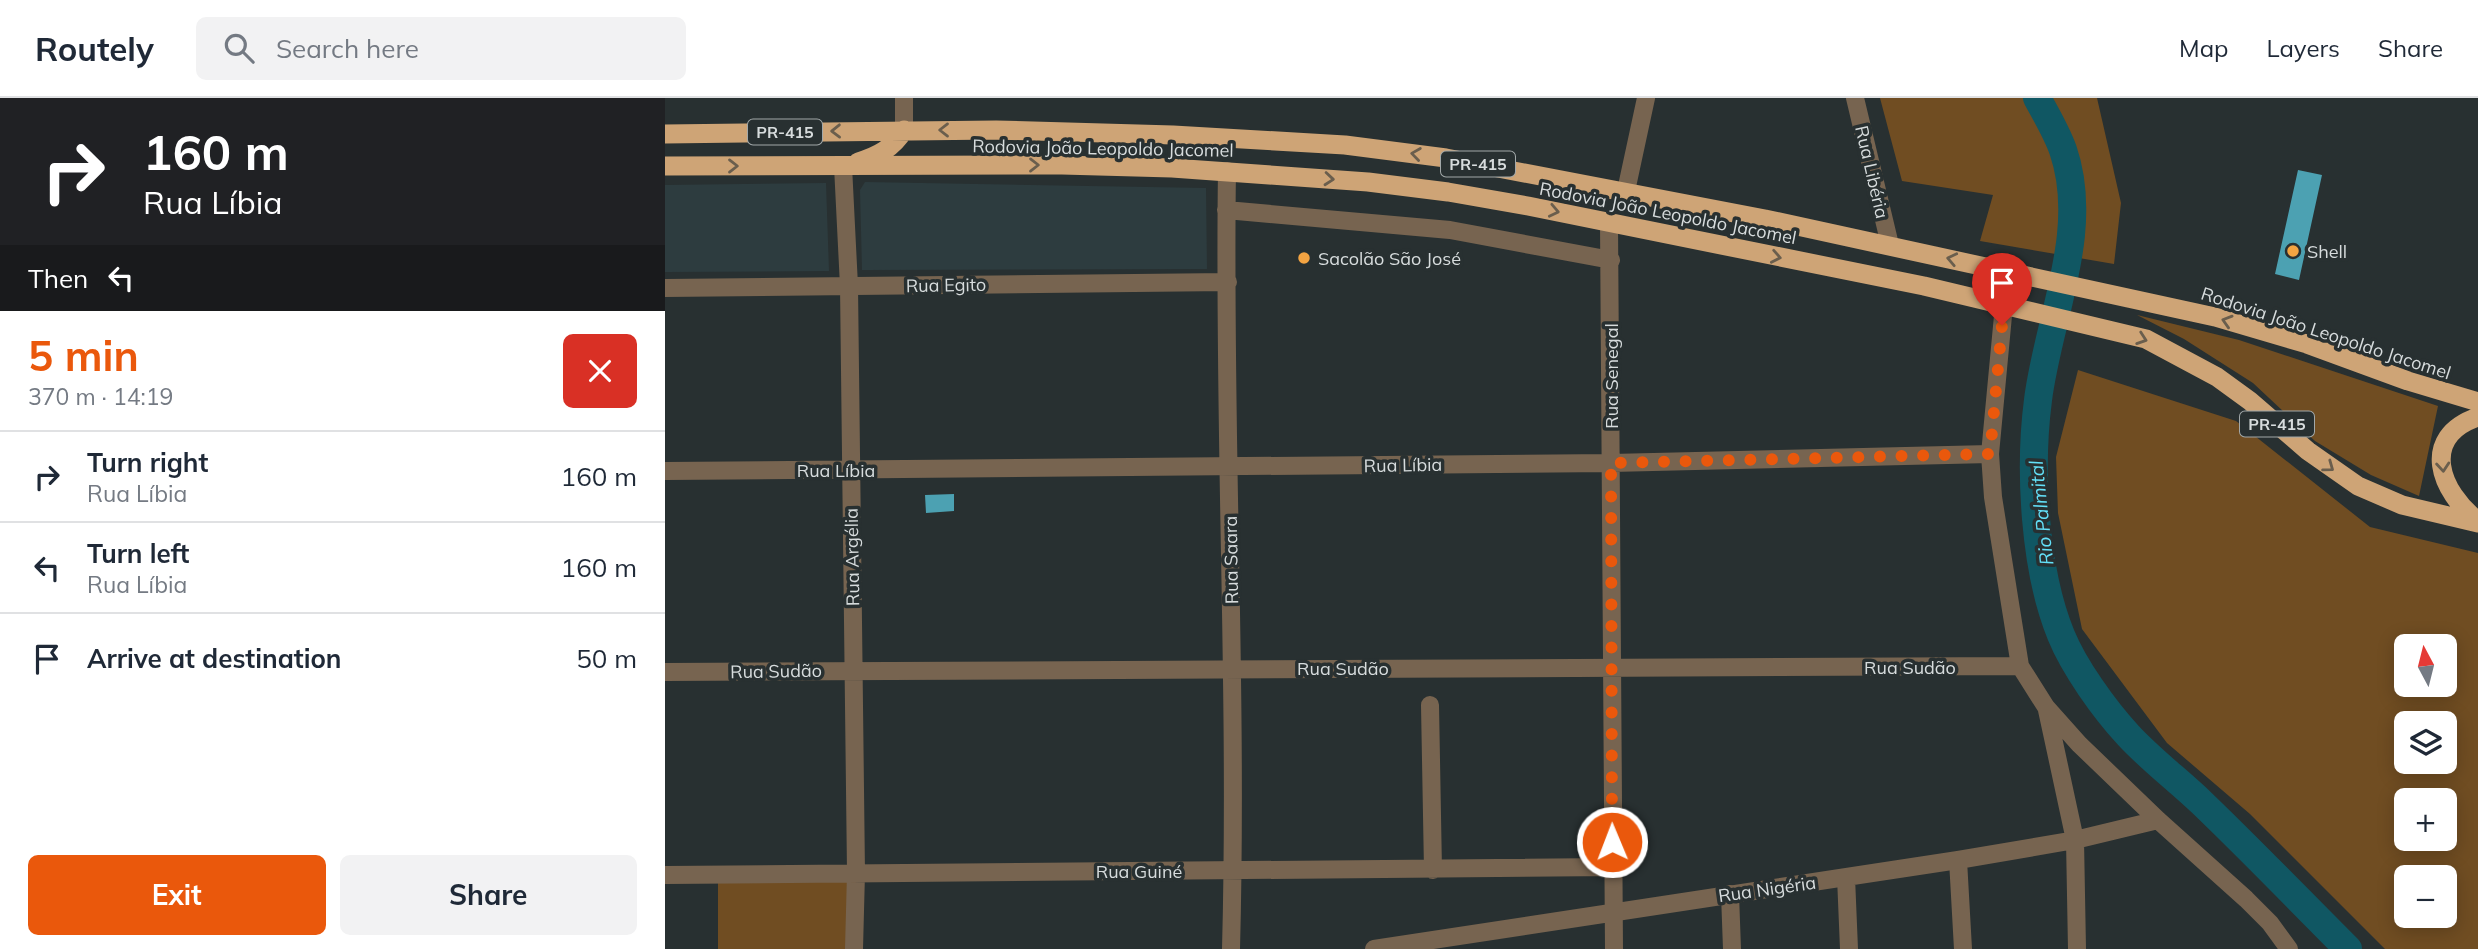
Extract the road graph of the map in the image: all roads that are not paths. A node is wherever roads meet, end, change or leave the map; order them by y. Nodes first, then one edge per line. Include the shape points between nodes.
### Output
1 (904, 98) edge
2 (1646, 98) edge
3 (1855, 98) edge
4 (904, 130) junction
5 (665, 134) edge
6 (665, 166) edge
7 (843, 166) junction
8 (1227, 171) junction
9 (1626, 191) junction
10 (1226, 210) junction
11 (1609, 223) junction
12 (1890, 245) junction
13 (1611, 260) junction
14 (1228, 282) junction
15 (849, 286) junction
16 (665, 288) edge
17 (2004, 305) junction
18 (2478, 402) edge
19 (2478, 416) edge
20 (1990, 454) junction
21 (1611, 463) junction
22 (1229, 467) junction
23 (851, 470) junction
24 (665, 471) edge
25 (2478, 522) edge
26 (2020, 666) junction
27 (1233, 668) junction
28 (1610, 668) junction
29 (853, 670) junction
30 (665, 672) edge
31 (1430, 705) dead end
32 (2046, 707) junction
33 (2158, 820) junction
34 (2075, 840) junction
35 (1958, 860) junction
36 (1612, 867) junction
37 (1233, 870) junction
38 (1433, 870) junction
39 (856, 873) junction
40 (665, 875) edge
41 (1846, 877) junction
42 (1730, 894) junction
43 (1613, 913) junction
44 (854, 949) edge
45 (1231, 949) edge
46 (1374, 949) edge
47 (1613, 949) edge
48 (1732, 949) edge
49 (1849, 949) edge
50 (1963, 949) edge
51 (2077, 949) edge
52 (2288, 949) edge

1 - 4 street
2 - 9 street
3 - 12 street, Rua Libéria
4 -> 5 highway, Rodovia João Leopoldo Jacomel / PR-415
4 - 7 highway via 891,147
9 -> 4 highway, Rodovia João Leopoldo Jacomel / PR-415 via 1345,145 1173,135
6 -> 7 highway, Rodovia João Leopoldo Jacomel / PR-415
7 -> 8 highway, Rodovia João Leopoldo Jacomel / PR-415 via 1062,165
7 - 15 street, Rua Argélia
8 - 10 street, Rua Saara
8 -> 11 highway, Rodovia João Leopoldo Jacomel / PR-415 via 1448,192
9 - 12 highway, Rodovia João Leopoldo Jacomel / PR-415
10 - 13 street via 1450,230
10 - 14 street, Rua Saara
11 - 13 street, Rua Senegal
11 -> 17 highway, Rodovia João Leopoldo Jacomel / PR-415
18 -> 12 highway, Rodovia João Leopoldo Jacomel / PR-415 via 2228,321
13 - 21 street, Rua Senegal
14 - 15 street, Rua Egito
14 - 22 street, Rua Saara
15 - 16 street, Rua Egito
15 - 23 street, Rua Argélia
17 - 20 street
17 -> 25 highway, Rodovia João Leopoldo Jacomel / PR-415 via 2146,339 2195,364 2250,401 2358,486 2402,506
19 -> 25 highway via 2454,429 2442,449 2441,462 2448,490
20 - 21 street, Rua Líbia
20 - 26 street
21 - 22 street, Rua Líbia
21 - 28 street, Rua Senegal
22 - 23 street, Rua Líbia
22 - 27 street, Rua Saara
23 - 24 street, Rua Líbia
23 - 29 street, Rua Argélia
26 - 28 street, Rua Sudão
26 - 32 street
27 - 28 street, Rua Sudão
27 - 29 street, Rua Sudão
27 - 37 street, Rua Saara
28 - 36 street, Rua Senegal
29 - 30 street, Rua Sudão
29 - 39 street, Rua Argélia
31 - 38 street
32 - 33 street
32 - 34 street
33 - 34 street, Rua Nigéria
33 - 52 street via 2246,899
34 - 35 street, Rua Nigéria
34 - 51 street
35 - 41 street, Rua Nigéria
35 - 50 street
36 - 38 street, Rua Guiné
36 - 43 street, Rua Senegal
37 - 38 street, Rua Guiné
37 - 39 street, Rua Guiné
37 - 45 street, Rua Saara
39 - 40 street, Rua Guiné
39 - 44 street, Rua Argélia
41 - 42 street, Rua Nigéria
41 - 49 street
42 - 43 street, Rua Nigéria
42 - 48 street
43 - 46 street, Rua Nigéria
43 - 47 street, Rua Senegal

